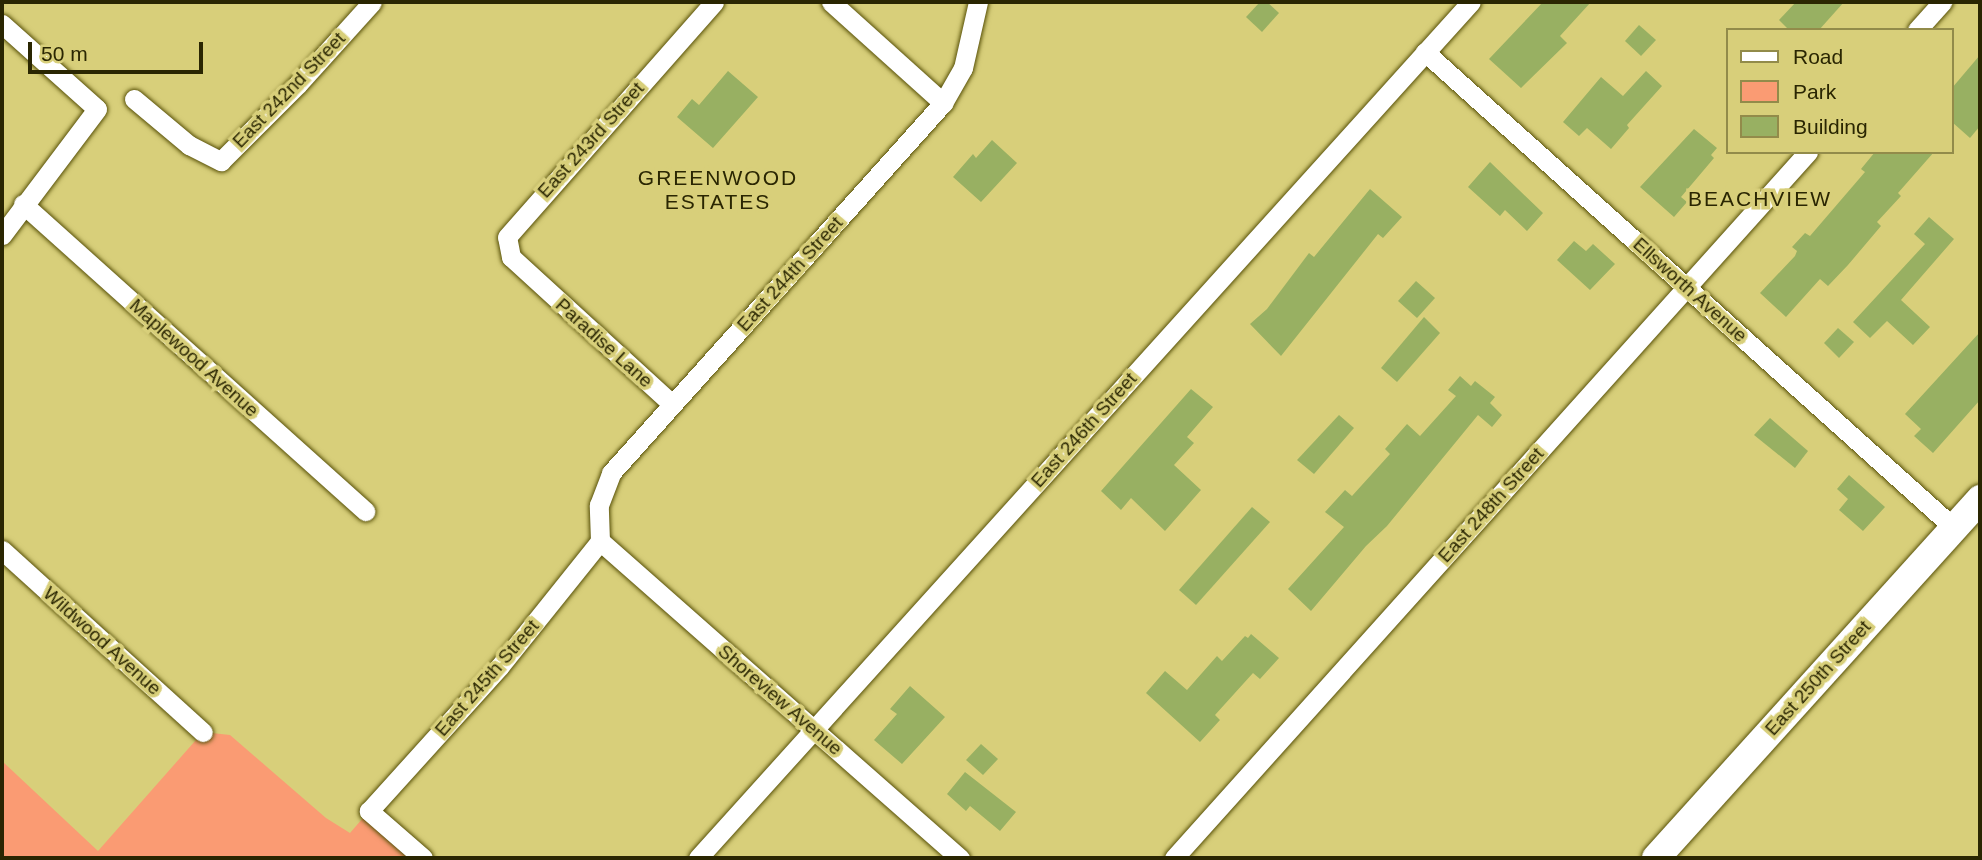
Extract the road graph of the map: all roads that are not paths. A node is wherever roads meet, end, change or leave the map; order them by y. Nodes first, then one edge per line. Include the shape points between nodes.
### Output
1 (372, 2) edge
2 (714, 2) edge
3 (831, 2) edge
4 (978, 2) edge
5 (1471, 2) edge
6 (1942, 2) edge
7 (2, 24) edge
8 (1919, 28) edge
9 (1425, 52) junction
10 (134, 99) dead end
11 (943, 103) junction
12 (1806, 154) edge
13 (23, 204) junction
14 (2, 235) edge
15 (536, 282) joint
16 (1687, 288) junction
17 (672, 404) junction
18 (1980, 499) edge
19 (365, 511) dead end
20 (1954, 528) junction
21 (600, 541) junction
22 (2, 550) edge
23 (814, 729) junction
24 (203, 732) dead end
25 (423, 858) edge
26 (698, 858) edge
27 (960, 858) edge
28 (1174, 858) edge
29 (1656, 858) edge

1 - 10 street, East 242nd Street via 221,161 189,145
2 - 15 street, East 243rd Street via 507,237 511,257
3 - 11 street
4 - 11 street, East 244th Street via 963,68
5 - 9 street, East 246th Street
6 - 8 street
7 - 13 street via 97,109
9 - 16 street, Ellsworth Avenue
9 - 23 street, East 246th Street
11 - 17 street, East 244th Street
12 - 16 street, East 248th Street
13 - 14 street
13 - 19 street, Maplewood Avenue
15 - 17 street, Paradise Lane
16 - 20 street, Ellsworth Avenue
16 - 28 street, East 248th Street
17 - 21 street, East 244th Street via 611,473 598,505
18 - 20 street, East 250th Street
20 - 29 street, East 250th Street
21 - 23 street, Shoreview Avenue
21 - 25 street, East 245th Street via 500,666 369,811
22 - 24 street, Wildwood Avenue
23 - 26 street, East 246th Street
23 - 27 street, Shoreview Avenue

